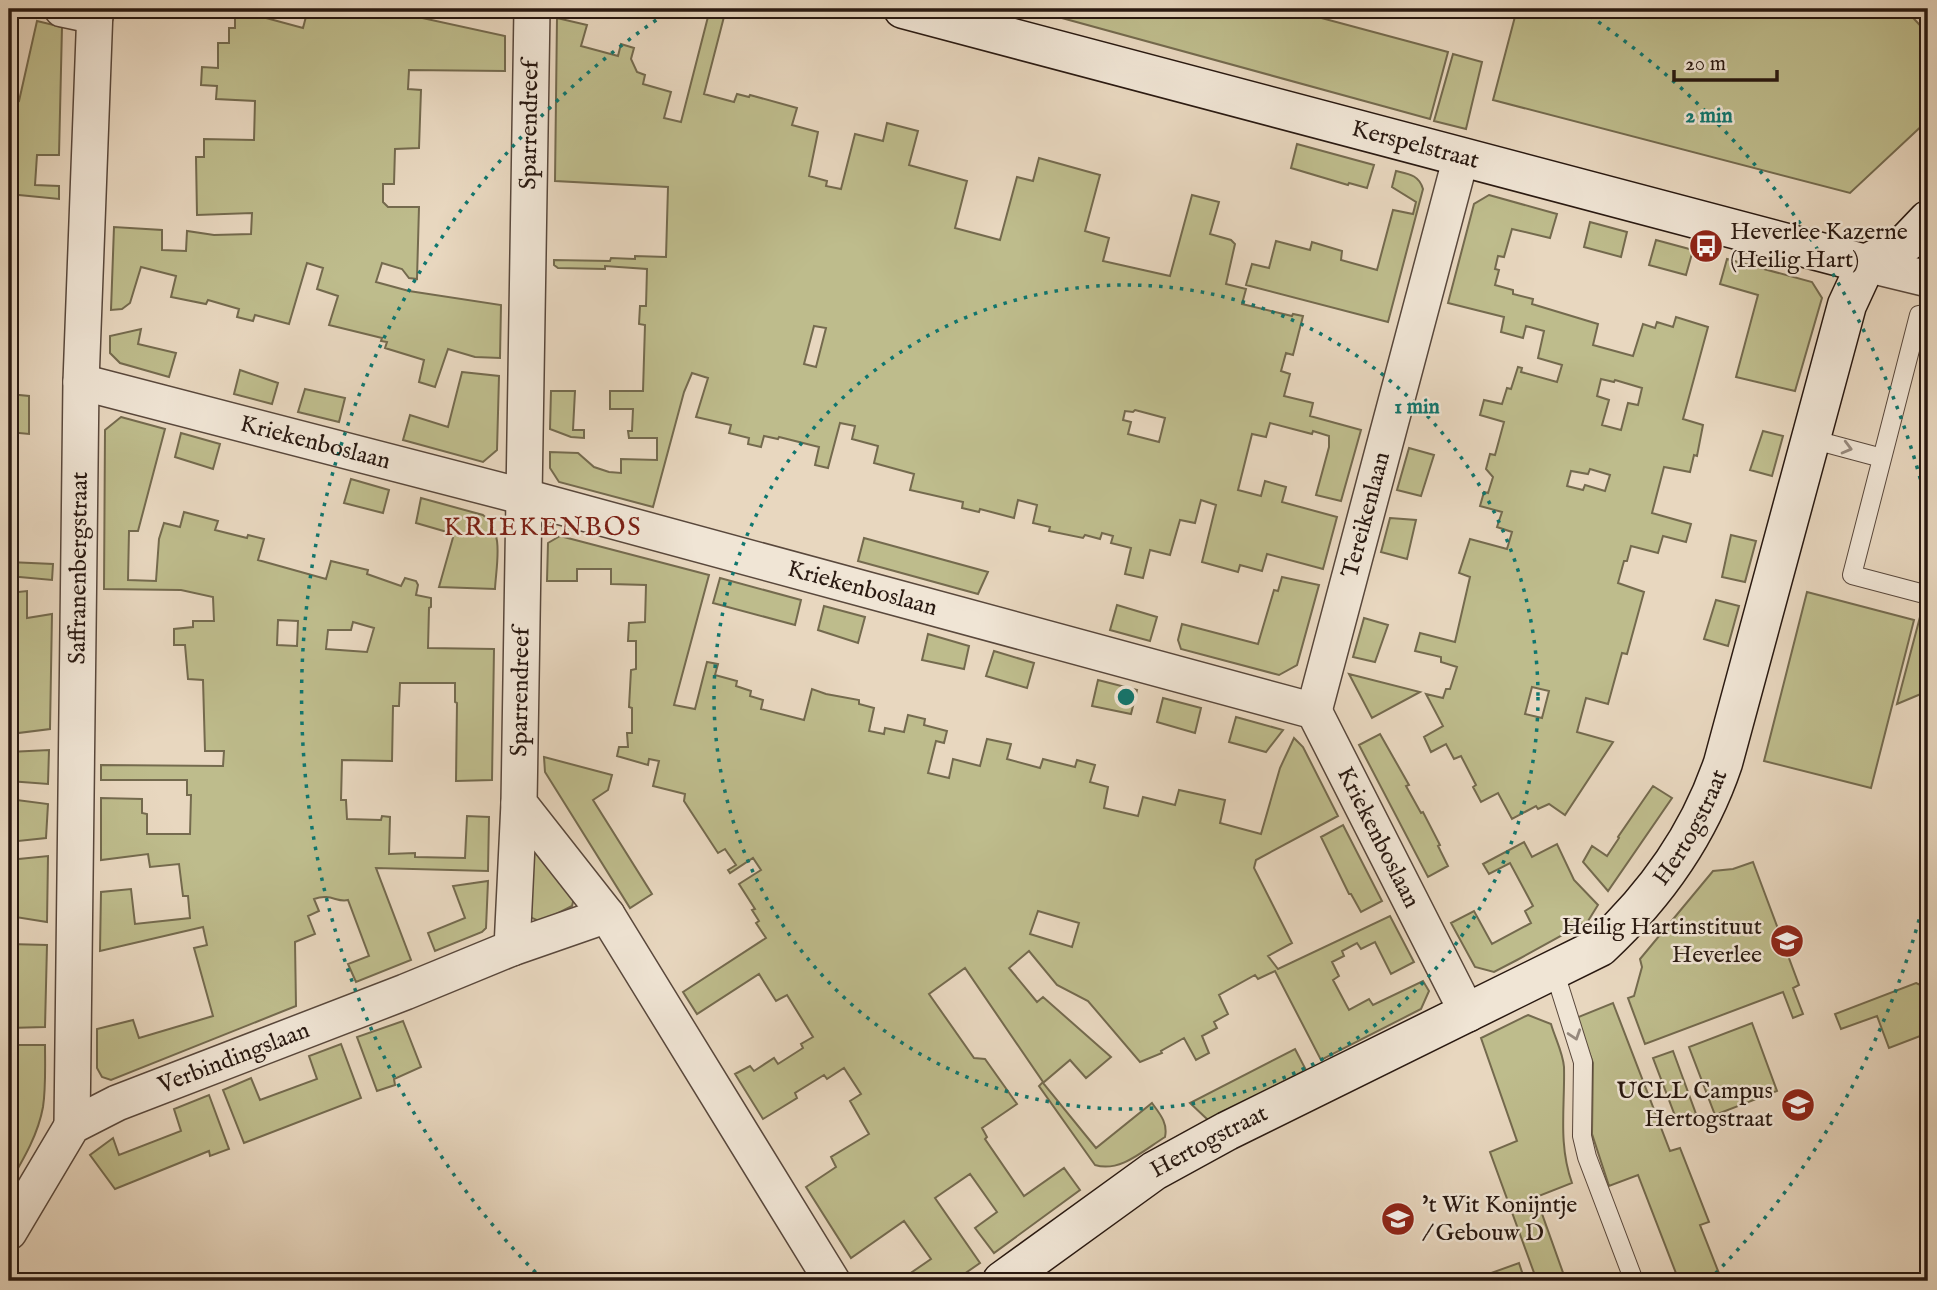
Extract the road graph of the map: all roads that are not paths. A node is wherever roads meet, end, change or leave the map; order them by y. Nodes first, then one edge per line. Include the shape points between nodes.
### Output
1 (532, 9) edge
2 (903, 9) edge
3 (84, 11) edge
4 (1461, 157) junction
5 (1928, 220) edge
6 (1866, 264) junction
7 (1928, 279) edge
8 (1928, 314) edge
9 (81, 382) junction
10 (1811, 439) junction
11 (1882, 458) junction
12 (525, 497) junction
13 (1928, 595) edge
14 (1314, 711) junction
15 (519, 803) junction
16 (607, 915) junction
17 (512, 948) junction
18 (1554, 970) junction
19 (1468, 1014) junction
20 (72, 1126) junction
21 (9, 1232) edge
22 (832, 1281) edge
23 (1002, 1281) edge
24 (1634, 1281) edge

1 - 12 street, Sparrendreef
2 - 4 street, Kerspelstraat
3 - 9 street, Saffranenbergstraat
4 - 6 street, Kerspelstraat
4 - 14 street, Tereikenlaan
5 - 6 street via 1907,242
6 - 7 street, Kerspelstraat
6 - 10 street, Hertogstraat via 1847,305
8 - 11 lane via 1919,315
9 - 12 street, Kriekenboslaan
9 - 20 street, Saffranenbergstraat
10 -> 11 lane
10 - 18 street, Hertogstraat via 1723,763 1707,805 1680,853 1625,924 1600,947
11 - 13 lane via 1852,575
12 - 14 street, Kriekenboslaan
12 - 15 street, Sparrendreef
14 - 19 street, Kriekenboslaan
15 - 16 street
15 - 17 street
16 - 17 street, Verbindingslaan
16 - 22 street
17 - 20 street, Verbindingslaan via 117,1102
18 - 19 street, Hertogstraat
18 -> 24 lane via 1583,1062 1582,1136 1587,1157
19 - 23 street, Hertogstraat via 1154,1171
20 - 21 street

